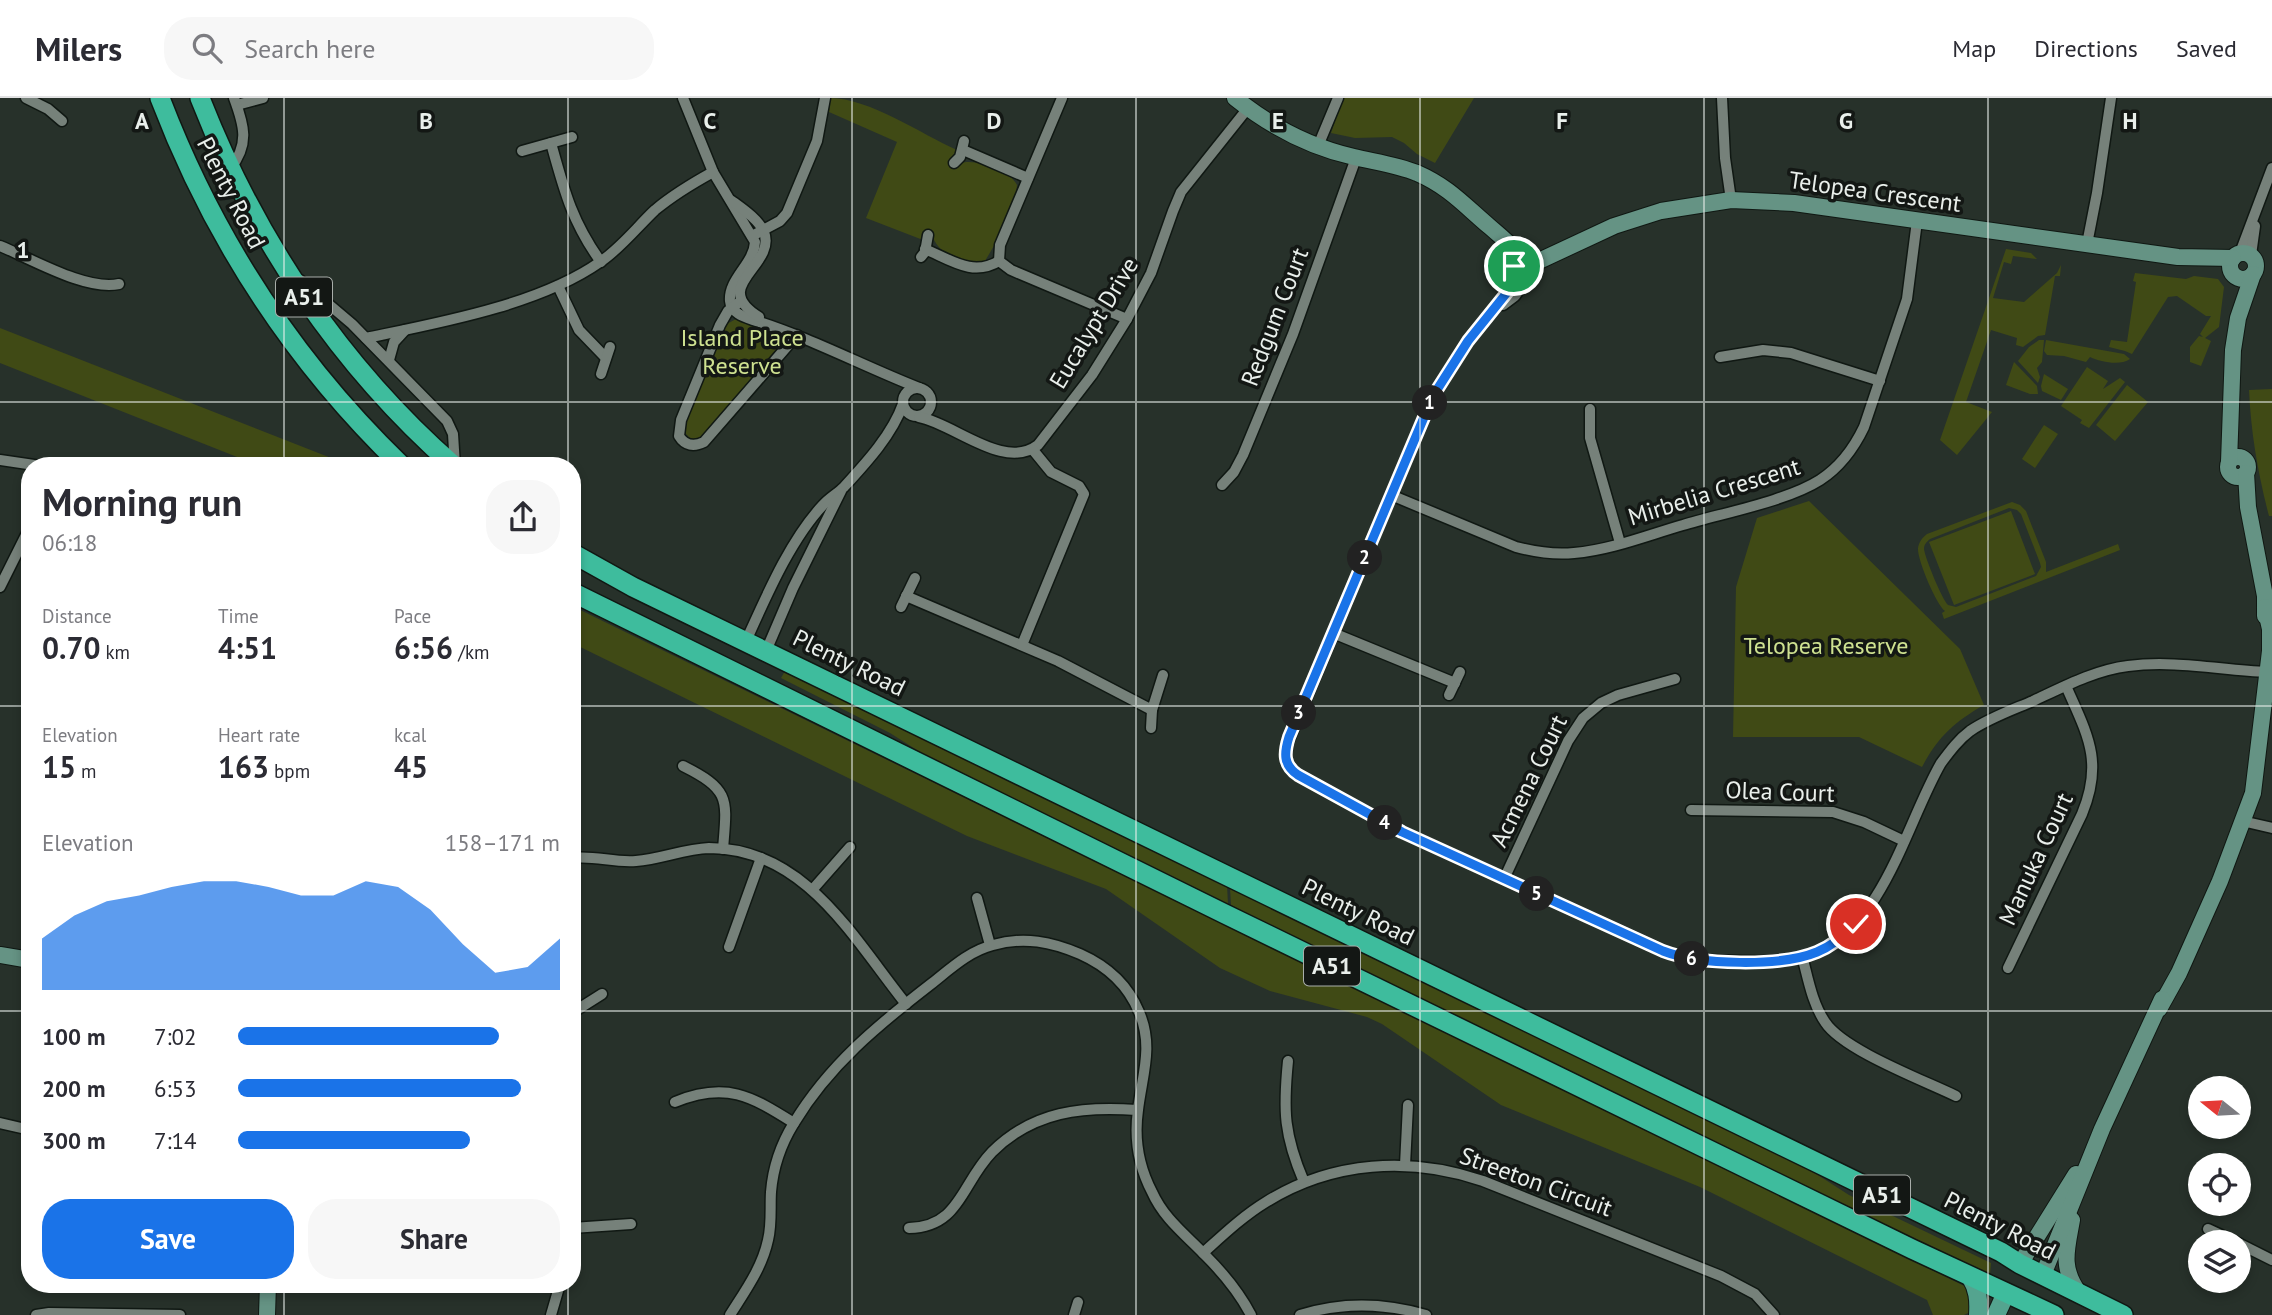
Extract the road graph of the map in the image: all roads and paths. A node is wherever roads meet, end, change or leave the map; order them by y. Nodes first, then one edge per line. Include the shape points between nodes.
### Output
1 (26, 98) edge
2 (160, 98) edge
3 (200, 98) edge
4 (264, 98) edge
5 (683, 98) edge
6 (825, 98) edge
7 (1062, 98) edge
8 (1338, 98) edge
9 (1722, 98) edge
10 (2111, 98) edge
11 (235, 102) edge
12 (1242, 103) edge
13 (62, 121) dead end
14 (572, 137) dead end
15 (551, 143) junction
16 (1318, 146) junction
17 (522, 151) dead end
18 (1356, 158) junction
19 (954, 163) dead end
20 (230, 169) junction
21 (2272, 169) edge
22 (713, 172) junction
23 (1028, 178) junction
24 (1728, 200) junction
25 (1917, 221) junction
26 (758, 233) junction
27 (928, 235) dead end
28 (2091, 244) junction
29 (0, 246) edge
30 (999, 261) junction
31 (601, 262) junction
32 (2240, 265) junction
33 (284, 267) junction
34 (1525, 272) junction
35 (119, 284) dead end
36 (558, 286) junction
37 (736, 304) junction
38 (1127, 318) junction
39 (405, 330) junction
40 (797, 335) junction
41 (366, 338) junction
42 (1720, 357) dead end
43 (388, 360) junction
44 (884, 372) junction
45 (601, 374) dead end
46 (1880, 381) junction
47 (919, 388) junction
48 (903, 401) junction
49 (932, 402) junction
50 (1590, 409) dead end
51 (916, 416) junction
52 (955, 431) junction
53 (887, 436) junction
54 (1032, 450) junction
55 (394, 457) edge
56 (445, 457) edge
57 (454, 457) edge
58 (0, 460) edge
59 (21, 463) edge
60 (1223, 485) dead end
61 (842, 488) junction
62 (1391, 495) junction
63 (1620, 543) junction
64 (21, 545) edge
65 (581, 558) edge
66 (915, 578) dead end
67 (0, 587) edge
68 (581, 596) edge
69 (906, 596) junction
70 (2268, 601) edge
71 (901, 607) dead end
72 (1333, 633) junction
73 (746, 641) junction
74 (1022, 645) junction
75 (766, 651) junction
76 (2267, 667) junction
77 (732, 672) junction
78 (1163, 676) dead end
79 (1675, 679) dead end
80 (752, 681) junction
81 (2066, 686) junction
82 (1449, 695) dead end
83 (1152, 710) junction
84 (1151, 728) dead end
85 (683, 766) dead end
86 (1691, 810) dead end
87 (2243, 816) junction
88 (2272, 827) edge
89 (1904, 841) junction
90 (850, 847) dead end
91 (723, 849) junction
92 (581, 858) edge
93 (761, 858) junction
94 (1504, 879) junction
95 (813, 888) junction
96 (977, 898) dead end
97 (990, 945) junction
98 (729, 947) dead end
99 (0, 955) edge
100 (1802, 956) junction
101 (21, 958) edge
102 (2008, 968) dead end
103 (602, 993) dead end
104 (906, 1004) junction
105 (581, 1007) edge
106 (1288, 1061) dead end
107 (1956, 1096) dead end
108 (675, 1102) dead end
109 (1408, 1105) dead end
110 (1138, 1110) junction
111 (794, 1122) junction
112 (0, 1123) edge
113 (21, 1128) edge
114 (2102, 1129) junction
115 (1405, 1166) junction
116 (1304, 1182) junction
117 (2076, 1197) junction
118 (631, 1224) dead end
119 (581, 1227) edge
120 (909, 1228) dead end
121 (2251, 1249) edge
122 (1203, 1253) junction
123 (2272, 1259) edge
124 (2020, 1264) junction
125 (2043, 1275) junction
126 (1970, 1276) junction
127 (268, 1293) edge
128 (557, 1293) edge
129 (2006, 1293) junction
130 (2079, 1293) junction
131 (1078, 1302) dead end
132 (2031, 1310) edge
133 (36, 1315) edge
134 (180, 1315) edge
135 (267, 1315) edge
136 (551, 1315) edge
137 (730, 1315) edge
138 (1074, 1315) edge
139 (1251, 1315) edge
140 (1300, 1315) edge
141 (1426, 1315) edge
142 (1774, 1315) edge
143 (1978, 1315) edge
144 (1996, 1315) edge
145 (2054, 1315) edge
146 (2123, 1315) edge

1 - 13 street
2 - 55 highway, Plenty Road / A51 via 212,216 253,286 293,344
3 - 20 highway, Plenty Road / A51
4 - 11 street
5 - 22 street
6 - 26 street via 817,141 787,213
7 - 23 street
8 - 16 street
9 - 24 street
10 - 28 street
11 - 20 street, Plenty Road via 244,135 238,159
12 - 16 street via 1284,131
12 - 38 street, Eucalypt Drive via 1181,192 1151,273
14 - 15 street
15 - 17 street
15 - 31 street via 569,207
16 - 18 street
18 - 34 street via 1404,168 1431,180 1505,239
18 - 60 street, Redgum Court via 1289,344 1243,455
19 - 23 street via 963,146
20 - 33 highway, Plenty Road / A51
21 - 32 street
22 - 26 street via 735,212
22 - 31 street via 667,201
23 - 30 street via 1000,245
24 - 25 street, Telopea Crescent via 1794,203
24 - 34 street, Telopea Crescent via 1637,218 1573,246 1546,268
25 - 28 street, Telopea Crescent
25 - 46 street, Mirbelia Crescent via 1907,299
26 - 37 street via 729,299
27 - 30 street via 923,253 976,269
28 - 32 street, Telopea Crescent
29 - 35 street via 86,282
30 - 38 street
31 - 36 street
32 - 70 street via 2232,431
33 - 41 street, Plenty Road
33 - 56 highway, Plenty Road / A51 via 369,380
34 - 62 street, Telopea Crescent via 1515,296 1492,312 1438,387
36 - 39 street
36 - 45 street via 579,330 607,352
37 - 40 street
37 - 40 street via 720,325 681,420 679,436 688,445 699,445 713,433
38 - 54 street, Eucalypt Drive via 1086,383
39 - 41 street
39 - 43 street via 394,342
40 - 44 street
41 - 43 street, Plenty Road
42 - 46 street via 1763,350 1791,353
43 - 57 street, Plenty Road via 451,426
44 - 47 street
44 - 48 street via 896,382
46 - 63 street, Mirbelia Crescent via 1854,446 1818,481 1780,497
47 - 48 street via 907,392
47 - 49 street via 927,391
48 - 51 street via 906,412
48 - 53 street
49 - 51 street via 929,410
49 - 52 street
50 - 63 street via 1590,438
51 - 52 street
51 - 53 street
52 - 54 street via 1006,453
53 - 61 street
54 - 74 street via 1051,472 1079,486 1084,494
58 - 59 street
61 - 73 street via 823,504 799,538
61 - 75 street
62 - 63 street, Mirbelia Crescent via 1536,552 1575,553
62 - 72 street, Telopea Crescent
64 - 67 street
65 - 73 highway, Plenty Road / A51
66 - 69 street
68 - 77 highway, A51
69 - 71 street
69 - 74 street
70 - 76 street via 2263,642
72 - 82 street via 1457,678
72 - 94 street, Telopea Crescent via 1287,745 1289,767 1392,827
73 - 75 highway, Plenty Road / A51
73 - 77 highway
74 - 83 street
75 - 80 highway
75 - 124 highway, Plenty Road / A51
76 - 81 street, Telopea Crescent via 2130,666
76 - 87 street via 2257,758
77 - 80 highway, A51
78 - 83 street
79 - 94 street, Acmena Court via 1618,695 1583,718
80 - 126 highway, A51
81 - 89 street, Telopea Crescent via 1963,737 1941,763
81 - 102 street, Manuka Court via 2092,751 2090,792
83 - 84 street
85 - 91 street via 713,783 722,795 726,812
86 - 89 street, Olea Court via 1833,812
87 - 88 street
87 - 114 street via 2179,973
89 - 100 street, Telopea Crescent via 1865,915 1838,940
90 - 95 street
91 - 92 street via 635,861
91 - 93 street
93 - 95 street
93 - 98 street
94 - 100 street, Telopea Crescent via 1679,957 1760,961
95 - 104 street
96 - 97 street
97 - 104 street via 965,957
97 - 110 street via 1028,940 1056,945 1097,962 1125,986 1140,1014 1147,1043
99 - 101 street
100 - 107 street via 1819,1012 1835,1035
103 - 105 street
104 - 111 street via 849,1052
106 - 116 street via 1286,1130
108 - 111 street via 700,1093 726,1091 752,1098
109 - 115 street
110 - 120 street via 1084,1109 1037,1122 993,1152 942,1219 928,1227
110 - 122 street via 1139,1159 1152,1194 1173,1225
111 - 137 street via 776,1165 765,1253
112 - 113 street
114 - 117 street
114 - 124 street
115 - 116 street, Streeton Circuit via 1355,1168
115 - 142 street, Streeton Circuit via 1483,1181 1720,1276 1747,1288
116 - 122 street, Streeton Circuit via 1248,1214
117 - 125 street
117 - 130 street via 2066,1267
118 - 119 street
121 - 123 street
122 - 139 street
124 - 125 highway, Plenty Road / A51
124 - 129 highway
125 - 130 highway, Plenty Road / A51
125 - 132 highway
126 - 129 highway, A51
126 - 143 main road via 1978,1296
127 - 135 street
128 - 136 street
129 - 132 highway, A51
129 - 144 main road
130 - 146 highway, Plenty Road / A51
131 - 138 street
132 - 145 highway, A51
133 - 134 street
140 - 141 street via 1370,1305

